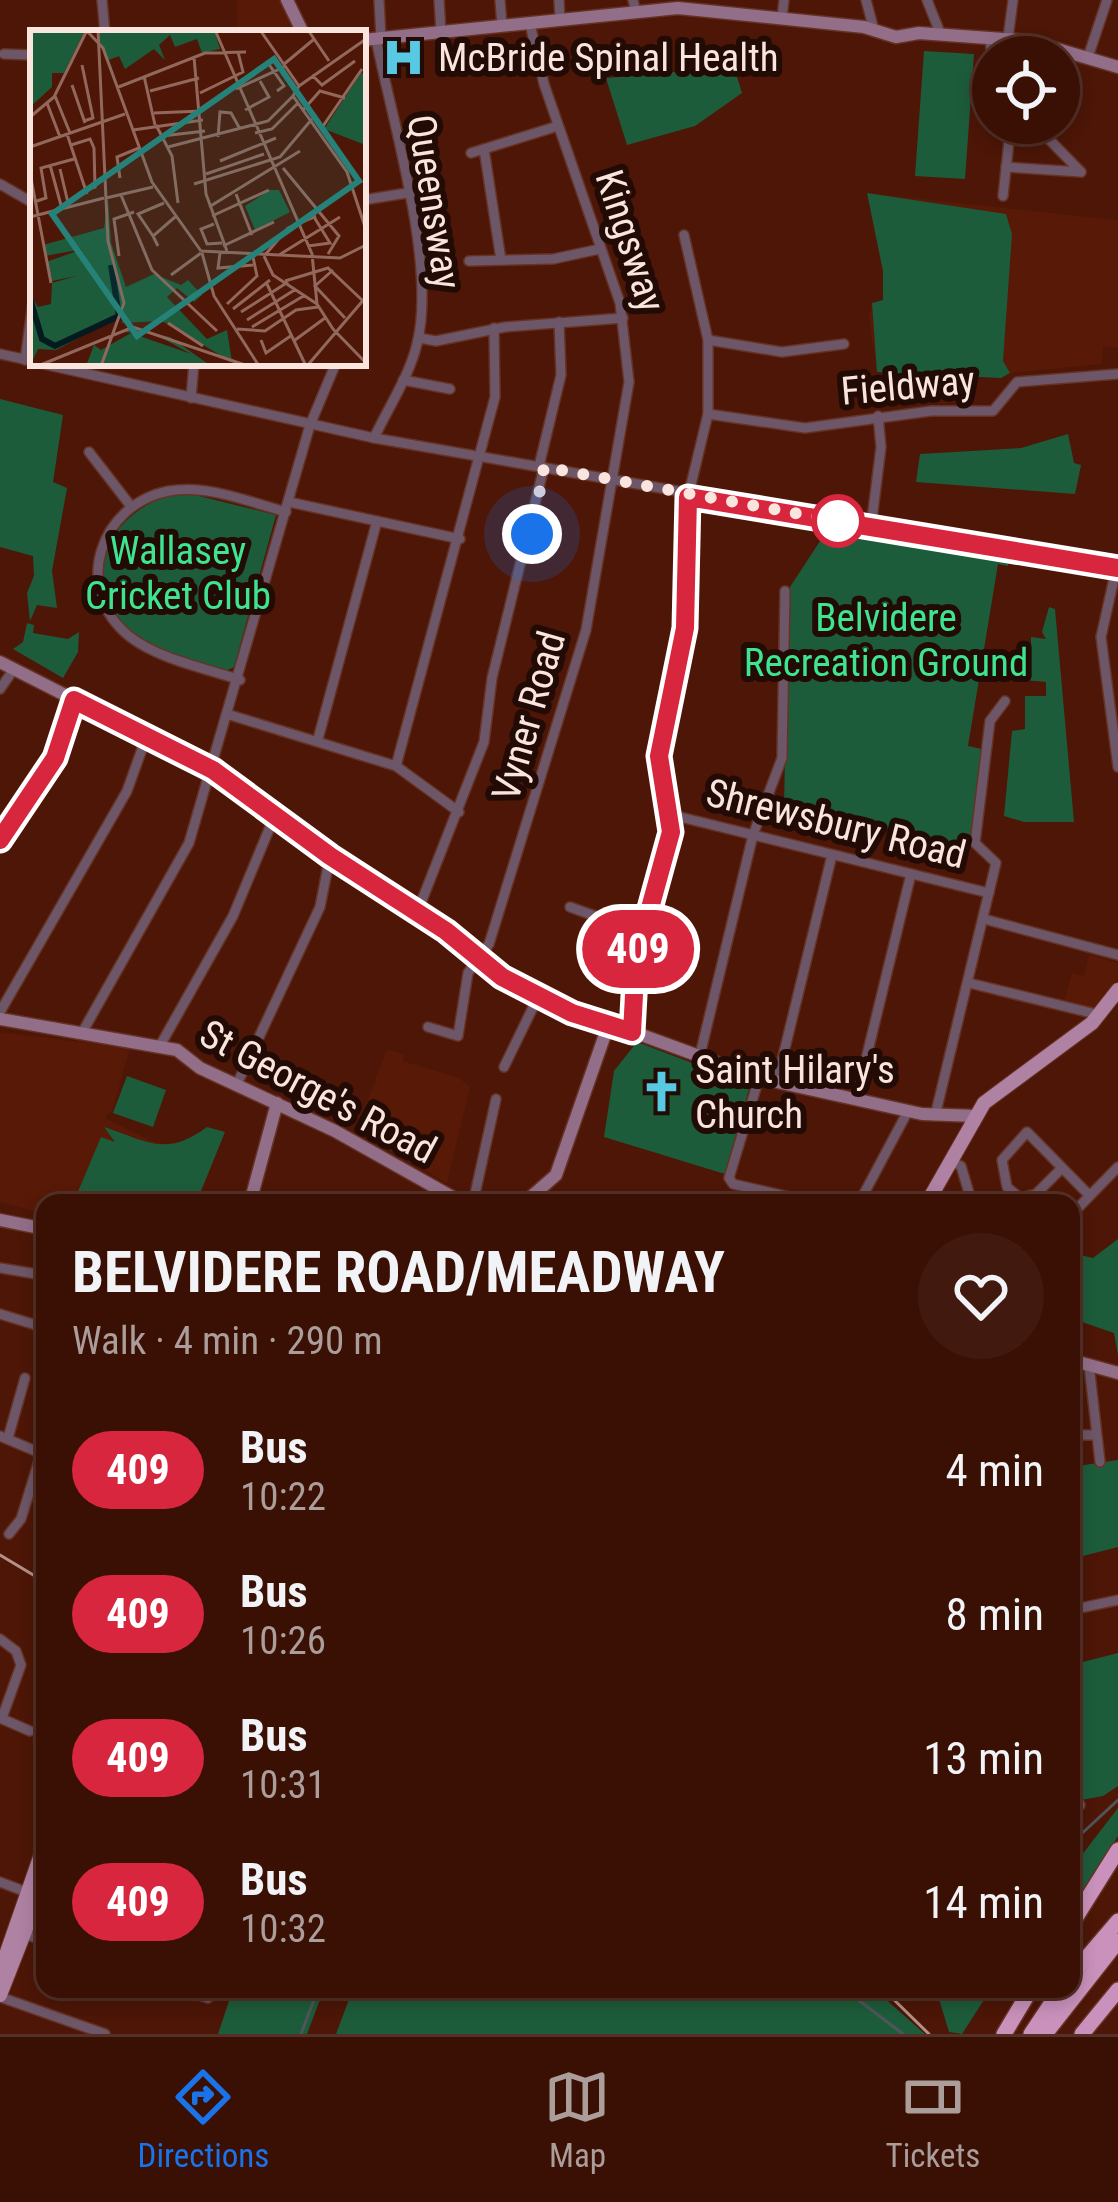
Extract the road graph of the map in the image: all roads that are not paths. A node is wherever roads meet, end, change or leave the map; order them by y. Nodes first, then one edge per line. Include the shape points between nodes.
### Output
1 (102, 0) edge
2 (287, 0) edge
3 (379, 0) edge
4 (439, 0) edge
5 (500, 0) edge
6 (559, 0) edge
7 (784, 0) edge
8 (866, 0) edge
9 (927, 0) edge
10 (1013, 0) edge
11 (1107, 0) edge
12 (635, 6) edge
13 (782, 18) junction
14 (560, 21) junction
15 (530, 24) junction
16 (502, 26) junction
17 (106, 30) edge
18 (302, 30) edge
19 (874, 30) junction
20 (441, 32) junction
21 (941, 35) junction
22 (1008, 36) edge
23 (972, 37) edge
24 (373, 39) edge
25 (4, 54) dead end
26 (30, 55) edge
27 (1080, 55) edge
28 (1088, 57) junction
29 (1118, 67) edge
30 (558, 126) junction
31 (1009, 144) edge
32 (1054, 144) edge
33 (484, 149) junction
34 (471, 153) dead end
35 (1006, 167) junction
36 (0, 184) edge
37 (407, 193) junction
38 (1004, 196) dead end
39 (366, 200) edge
40 (30, 201) edge
41 (684, 235) dead end
42 (600, 248) junction
43 (501, 260) junction
44 (469, 261) dead end
45 (623, 318) junction
46 (559, 322) junction
47 (494, 328) junction
48 (419, 338) junction
49 (708, 340) junction
50 (844, 344) dead end
51 (0, 354) edge
52 (30, 361) edge
53 (53, 366) edge
54 (194, 366) edge
55 (335, 366) edge
56 (1118, 374) edge
57 (403, 380) junction
58 (450, 388) dead end
59 (191, 398) junction
60 (708, 414) junction
61 (878, 416) junction
62 (310, 425) junction
63 (374, 438) junction
64 (89, 452) dead end
65 (481, 457) junction
66 (542, 467) junction
67 (610, 482) junction
68 (688, 497) junction
69 (130, 505) junction
70 (288, 507) junction
71 (377, 521) junction
72 (872, 527) junction
73 (460, 539) junction
74 (1118, 566) edge
75 (785, 591) dead end
76 (0, 662) edge
77 (14, 668) junction
78 (240, 680) junction
79 (0, 689) edge
80 (74, 700) junction
81 (1005, 701) dead end
82 (230, 715) junction
83 (147, 734) junction
84 (318, 739) junction
85 (396, 766) junction
86 (1118, 766) edge
87 (213, 770) junction
88 (459, 812) junction
89 (275, 814) junction
90 (668, 814) junction
91 (753, 835) junction
92 (0, 840) edge
93 (832, 855) junction
94 (330, 856) junction
95 (911, 874) junction
96 (989, 893) junction
97 (570, 908) dead end
98 (417, 913) junction
99 (984, 920) junction
100 (642, 933) junction
101 (1118, 955) edge
102 (476, 956) junction
103 (969, 982) junction
104 (1118, 991) edge
105 (538, 998) junction
106 (0, 1015) edge
107 (1100, 1015) junction
108 (608, 1026) junction
109 (428, 1027) dead end
110 (83, 1031) junction
111 (632, 1032) junction
112 (161, 1044) junction
113 (698, 1059) junction
114 (505, 1067) dead end
115 (759, 1078) junction
116 (777, 1082) junction
117 (237, 1084) junction
118 (496, 1100) dead end
119 (856, 1100) junction
120 (277, 1103) junction
121 (908, 1112) junction
122 (935, 1116) junction
123 (976, 1116) junction
124 (952, 1162) junction
125 (1118, 1167) edge
126 (1062, 1168) junction
127 (252, 1194) edge
128 (434, 1194) edge
129 (475, 1194) edge
130 (534, 1194) edge
131 (777, 1194) edge
132 (864, 1194) edge
133 (932, 1194) edge
134 (969, 1194) edge
135 (1012, 1194) edge
136 (1024, 1194) edge
137 (1089, 1195) junction
138 (1080, 1205) edge
139 (0, 1220) edge
140 (36, 1226) edge
141 (0, 1268) edge
142 (36, 1274) edge
143 (0, 1315) edge
144 (36, 1324) dead end
145 (1080, 1362) edge
146 (1089, 1365) junction
147 (1118, 1373) edge
148 (26, 1378) dead end
149 (1080, 1435) edge
150 (1096, 1435) junction
151 (4, 1437) edge
152 (36, 1451) edge
153 (1100, 1462) dead end
154 (36, 1475) edge
155 (9, 1534) dead end
156 (1118, 1600) edge
157 (1080, 1608) edge
158 (0, 1639) edge
159 (1, 1718) edge
160 (30, 1731) dead end
161 (1118, 1850) edge
162 (0, 1882) edge
163 (36, 1886) edge
164 (36, 1892) edge
165 (34, 1895) junction
166 (1080, 1911) edge
167 (1118, 1922) edge
168 (21, 1933) junction
169 (36, 1938) edge
170 (1118, 1940) edge
171 (10, 1951) edge
172 (1080, 1966) edge
173 (0, 1972) edge
174 (1080, 1989) edge
175 (1118, 1990) edge
176 (0, 1996) edge
177 (1026, 1998) edge
178 (1055, 1998) edge
179 (1073, 1998) edge
180 (105, 2034) edge
181 (1004, 2034) edge
182 (1031, 2034) edge
183 (1045, 2034) edge
184 (1082, 2034) edge

1 - 17 street
2 - 18 street
3 - 24 street, Queensway
4 - 20 street
5 - 16 street
6 - 14 street
7 - 13 street
8 - 19 street
9 - 21 street
10 - 22 street
11 - 28 street
12 - 13 street
12 - 14 street
13 - 19 street
14 - 15 street
15 - 16 street
15 - 30 street, Kingsway
16 - 20 street
19 - 21 street
20 - 24 street
21 - 23 street
24 - 37 street, Queensway
25 - 26 street
27 - 28 street
28 - 29 street
30 - 33 street
30 - 42 street, Kingsway
31 - 35 street
32 - 35 street via 1081,172
33 - 34 street
33 - 43 street
35 - 38 street
36 - 40 street
37 - 39 street
37 - 48 street, Queensway via 419,265
41 - 49 street
42 - 43 street
42 - 45 street, Kingsway
43 - 44 street
45 - 46 street
45 - 67 street, Kingsway via 629,382
46 - 47 street
46 - 66 street via 561,376
47 - 48 street
47 - 65 street via 499,381
48 - 57 street, Queensway
49 - 50 street via 782,352
49 - 60 street
51 - 52 street
53 - 59 street
54 - 59 street
55 - 62 street
56 - 61 street, Fieldway via 1017,382 993,411
57 - 58 street
57 - 63 street, Queensway
59 - 62 street
60 - 61 street, Fieldway via 805,428
60 - 68 street
61 - 72 street
62 - 63 street
62 - 70 street
63 - 65 street
64 - 69 street
65 - 66 street
65 - 73 street
66 - 67 street
66 - 88 street via 484,742
67 - 68 street
67 - 102 street, Vyner Road via 586,630 560,727 489,944
68 - 72 street
68 - 90 street via 685,628 659,756
69 - 70 street via 195,488
69 - 78 street via 104,538 97,564 115,623 152,649
70 - 71 street
70 - 78 street
71 - 73 street
71 - 84 street
72 - 74 street
73 - 85 street
74 - 86 street via 1101,637
75 - 91 street via 782,758
76 - 77 street
77 - 79 street
77 - 80 street
78 - 82 street
80 - 83 street
80 - 92 street via 55,758
81 - 96 street via 990,721 975,843 996,863
82 - 84 street
82 - 87 street
83 - 87 street
83 - 106 street via 127,791
84 - 85 street
85 - 88 street
87 - 89 street
87 - 110 street via 189,843
88 - 98 street
89 - 94 street
89 - 112 street via 233,916
90 - 91 street, Shrewsbury Road
90 - 100 street via 668,845
91 - 93 street, Shrewsbury Road
91 - 113 street
93 - 95 street, Shrewsbury Road
93 - 116 street
94 - 98 street
94 - 117 street via 320,908
95 - 96 street, Shrewsbury Road
95 - 119 street
96 - 99 street
97 - 100 street
98 - 102 street
99 - 101 street
99 - 103 street
100 - 111 street
102 - 105 street
102 - 109 street, Vyner Road via 458,1036
103 - 107 street
103 - 122 street
104 - 107 main road
105 - 108 street
105 - 114 street
106 - 110 street, St George's Road
107 - 123 main road
108 - 111 street
108 - 130 street via 556,1175
110 - 112 street, St George's Road
111 - 113 street
112 - 117 street, St George's Road
113 - 115 street
115 - 116 street
115 - 131 street via 729,1178
116 - 119 street
117 - 120 street, St George's Road
118 - 129 street
119 - 121 street
120 - 127 street
120 - 128 street, St George's Road
121 - 122 street
121 - 132 street
122 - 123 street
123 - 124 main road
124 - 133 main road
124 - 134 street via 961,1166
125 - 137 street
126 - 135 street via 1027,1132 1002,1160
126 - 136 street
126 - 137 street
137 - 138 street
139 - 140 street
141 - 142 street
143 - 144 street
145 - 146 street
146 - 147 street
146 - 150 street
148 - 151 street
149 - 150 street
150 - 153 street
151 - 152 street
154 - 155 street
156 - 157 street
158 - 159 street via 21,1665
159 - 160 street
161 - 166 highway
162 - 165 street
163 - 165 main road
164 - 165 main road
165 - 168 main road
167 - 172 highway
168 - 169 street
168 - 171 main road
170 - 174 highway
171 - 173 main road
171 - 176 main road
175 - 184 highway
176 - 180 street
177 - 181 highway
178 - 182 highway
179 - 183 highway

